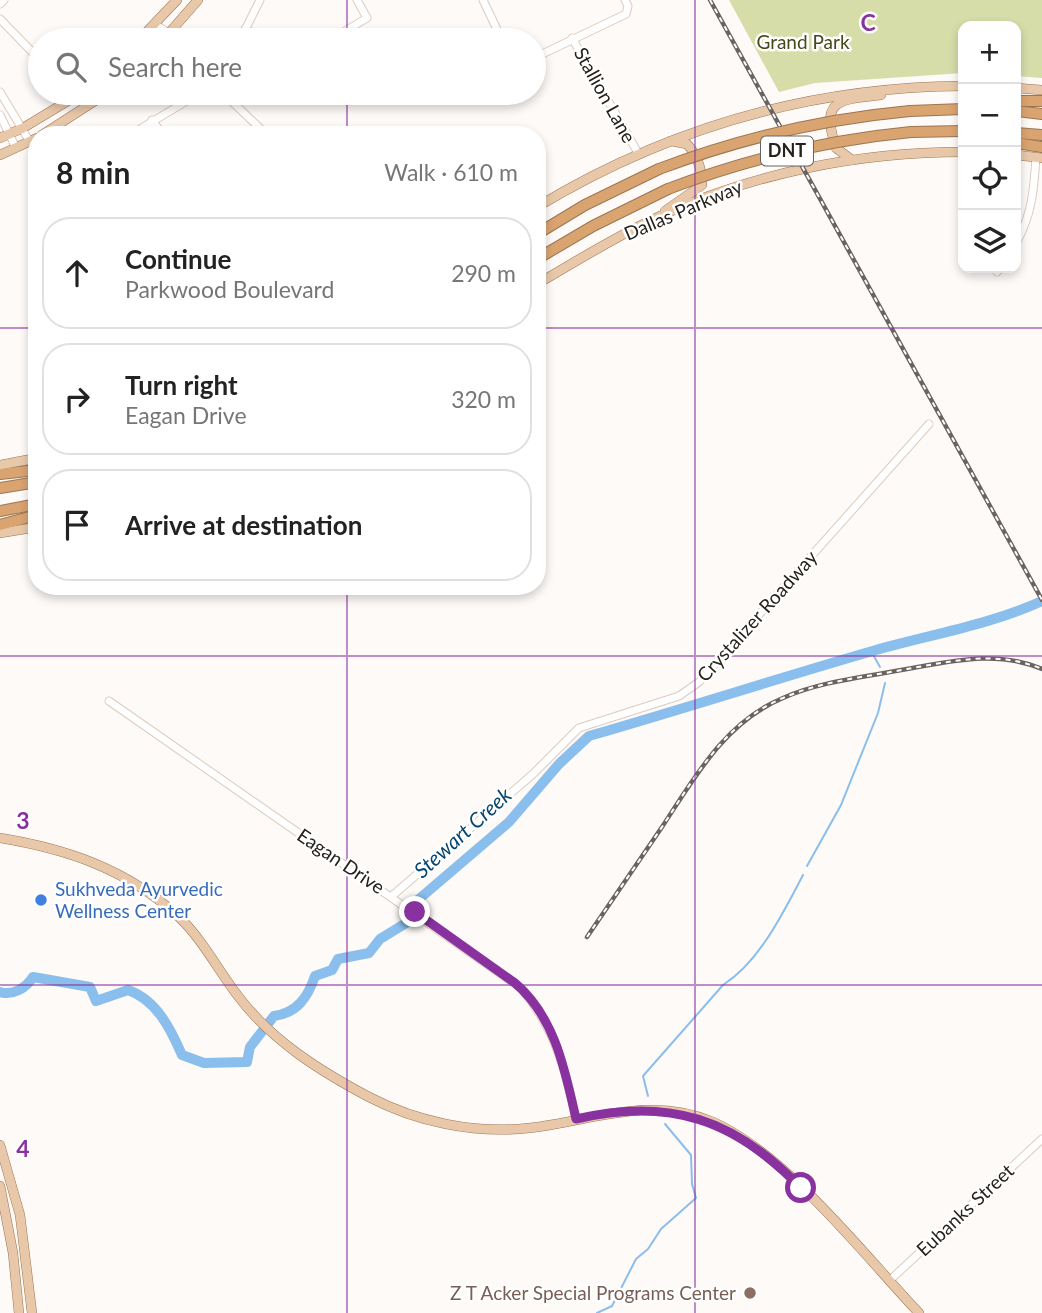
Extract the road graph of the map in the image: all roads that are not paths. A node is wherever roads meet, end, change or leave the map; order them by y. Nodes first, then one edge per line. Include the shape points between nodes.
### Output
1 (4, 0) edge
2 (177, 0) edge
3 (198, 0) edge
4 (260, 0) edge
5 (357, 0) edge
6 (484, 0) edge
7 (625, 0) edge
8 (0, 4) edge
9 (0, 19) edge
10 (155, 24) junction
11 (151, 28) edge
12 (157, 28) edge
13 (162, 28) edge
14 (174, 28) edge
15 (246, 28) edge
16 (350, 28) edge
17 (497, 28) edge
18 (572, 38) junction
19 (28, 48) edge
20 (546, 52) edge
21 (958, 86) edge
22 (891, 88) junction
23 (1021, 88) edge
24 (1042, 90) edge
25 (0, 92) edge
26 (3, 101) edge
27 (1021, 101) edge
28 (1042, 101) edge
29 (61, 105) edge
30 (88, 105) edge
31 (179, 105) edge
32 (236, 105) edge
33 (958, 109) edge
34 (1021, 112) edge
35 (1042, 114) edge
36 (0, 115) edge
37 (152, 120) junction
38 (56, 126) edge
39 (143, 126) edge
40 (156, 126) edge
41 (258, 126) edge
42 (23, 128) junction
43 (958, 131) edge
44 (1021, 133) edge
45 (28, 134) edge
46 (1042, 135) edge
47 (5, 136) edge
48 (667, 141) junction
49 (28, 142) edge
50 (1021, 145) edge
51 (16, 148) junction
52 (958, 152) edge
53 (638, 153) junction
54 (1040, 154) edge
55 (0, 155) edge
56 (1021, 155) edge
57 (852, 160) junction
58 (546, 202) edge
59 (658, 217) junction
60 (546, 229) edge
61 (1021, 234) edge
62 (546, 254) edge
63 (546, 279) edge
64 (929, 424) dead end
65 (28, 460) edge
66 (0, 465) edge
67 (28, 471) edge
68 (0, 474) edge
69 (28, 483) edge
70 (0, 488) edge
71 (28, 506) edge
72 (0, 511) edge
73 (28, 518) edge
74 (0, 525) edge
75 (28, 528) edge
76 (0, 533) edge
77 (109, 701) dead end
78 (0, 838) edge
79 (25, 842) junction
80 (0, 843) edge
81 (392, 896) junction
82 (576, 1119) junction
83 (1042, 1139) edge
84 (0, 1145) edge
85 (0, 1186) edge
86 (16, 1280) junction
87 (28, 1280) junction
88 (889, 1281) junction
89 (19, 1313) edge
90 (32, 1313) edge
91 (919, 1313) edge

1 - 8 street
2 - 10 main road
3 - 14 main road
4 - 15 street
5 - 16 street via 367,18
6 - 17 street
7 - 18 street via 626,14
9 - 19 street
10 - 11 main road
10 - 12 street
10 - 13 street
18 - 20 street
18 - 53 street, Stallion Lane
21 - 22 main road
22 - 48 main road via 770,108
22 - 57 main road via 882,95 838,101 831,107 829,120 836,148
23 - 24 main road
25 - 26 street
26 - 42 street
27 - 28 highway
29 - 42 main road
30 - 38 main road
31 - 37 street
32 - 41 street
33 - 60 highway, DNT, bridge via 910,111 786,129 706,151 659,169
34 - 35 highway
36 - 47 street
37 - 39 street
37 - 40 street
42 - 45 street
42 - 47 main road
43 - 62 highway, DNT, bridge via 911,132 784,152 668,189
44 - 46 highway
47 - 51 street
48 - 53 main road
48 - 59 main road via 688,144 702,171 702,185
49 - 51 main road
50 - 54 highway
51 - 55 main road
52 - 57 main road, Dallas Parkway
53 - 58 main road
54 - 56 main road
54 - 61 street via 1028,222
57 - 59 main road, Dallas Parkway via 761,179
59 - 63 main road, Dallas Parkway
64 - 81 street, Crystalizer Roadway via 699,682 679,695 579,728
65 - 66 main road
67 - 68 highway
69 - 70 highway
71 - 72 highway
73 - 74 highway
75 - 76 main road
77 - 81 street, Eagan Drive
78 - 79 main road
79 - 80 main road
79 - 82 main road via 96,862 145,891 196,936 256,1017 283,1042 369,1097 426,1120 465,1128 506,1129
81 - 82 street, Eagan Drive via 527,996 545,1019 560,1055
82 - 88 main road via 638,1109 714,1123 792,1178
83 - 88 street, Eubanks Street
84 - 87 main road via 17,1198
85 - 86 main road
86 - 87 main road
86 - 89 main road
87 - 90 main road
88 - 91 main road

